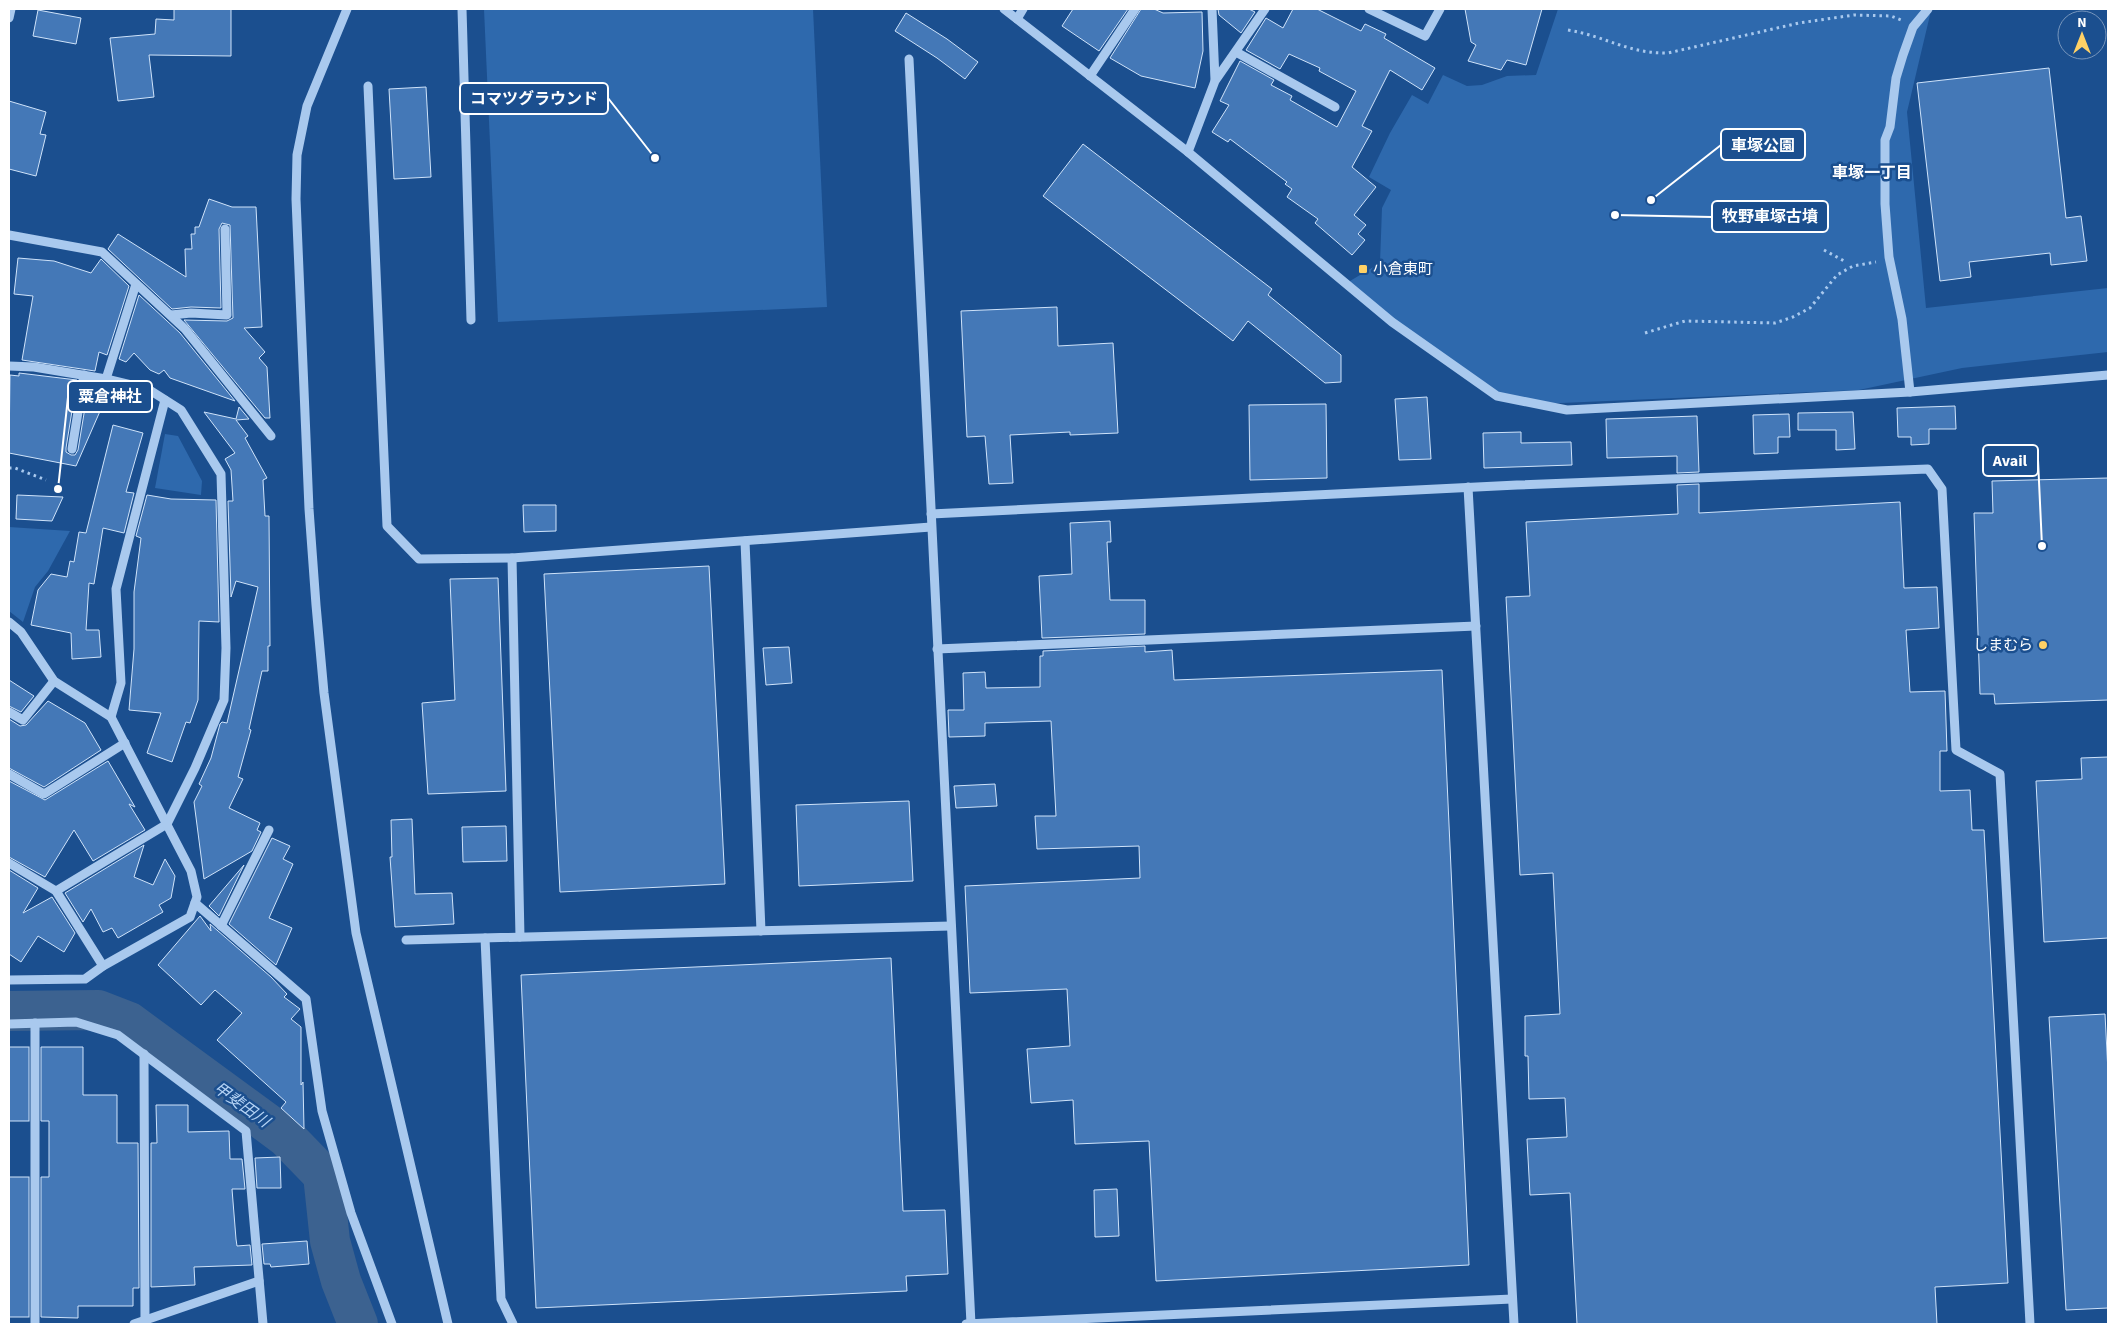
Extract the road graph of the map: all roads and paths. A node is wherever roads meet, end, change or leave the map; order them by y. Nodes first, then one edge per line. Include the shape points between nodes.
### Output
1 (11, 9) edge
2 (347, 9) edge
3 (462, 9) edge
4 (1004, 9) edge
5 (1023, 9) edge
6 (1135, 9) edge
7 (1212, 9) edge
8 (1265, 9) edge
9 (1369, 9) edge
10 (1440, 9) edge
11 (1928, 9) edge
12 (9, 18) edge
13 (1017, 18) junction
14 (1913, 27) junction
15 (1568, 30) dead end
16 (1236, 52) junction
17 (909, 59) dead end
18 (1090, 76) junction
19 (1216, 81) junction
20 (368, 86) dead end
21 (1335, 107) dead end
22 (1188, 152) junction
23 (224, 229) dead end
24 (9, 235) edge
25 (1824, 250) dead end
26 (1890, 259) junction
27 (1846, 262) dead end
28 (136, 284) junction
29 (171, 315) junction
30 (471, 320) dead end
31 (1645, 333) dead end
32 (9, 366) edge
33 (84, 375) junction
34 (2108, 375) edge
35 (106, 379) junction
36 (1910, 392) junction
37 (165, 400) junction
38 (271, 436) dead end
39 (72, 449) dead end
40 (9, 468) edge
41 (46, 480) dead end
42 (1468, 487) junction
43 (931, 514) junction
44 (931, 527) junction
45 (745, 541) junction
46 (512, 558) junction
47 (9, 622) edge
48 (1476, 626) junction
49 (938, 649) junction
50 (54, 681) junction
51 (9, 712) edge
52 (111, 717) junction
53 (125, 743) junction
54 (9, 774) edge
55 (167, 824) junction
56 (269, 830) dead end
57 (9, 863) edge
58 (56, 891) junction
59 (195, 903) junction
60 (221, 926) junction
61 (951, 926) junction
62 (761, 931) junction
63 (520, 937) junction
64 (485, 938) junction
65 (406, 940) dead end
66 (104, 966) junction
67 (9, 980) edge
68 (35, 1023) junction
69 (9, 1024) edge
70 (144, 1054) junction
71 (259, 1281) junction
72 (1512, 1300) junction
73 (144, 1322) junction
74 (35, 1324) edge
75 (134, 1324) edge
76 (263, 1324) edge
77 (392, 1324) edge
78 (448, 1324) edge
79 (513, 1324) edge
80 (966, 1324) edge
81 (971, 1324) edge
82 (1514, 1324) edge
83 (2030, 1324) edge

1 - 12 street
2 - 78 street via 307,106 298,155 296,199 316,606 324,693 356,933
3 - 30 street
4 - 13 street
5 - 13 street
6 - 18 street
7 - 19 street
8 - 16 street
9 - 10 street via 1425,36
11 - 14 street
13 - 18 street
14 - 15 path via 1891,16 1854,15 1799,23 1668,54 1636,51
14 - 26 street via 1896,78 1886,140
16 - 19 street
16 - 21 street
17 - 43 street
18 - 22 street
19 - 22 street
20 - 46 street via 387,526 418,559
22 - 36 street via 1392,322 1498,396 1567,410
23 - 29 street via 227,315 190,312
24 - 28 street via 102,252
25 - 27 path
26 - 31 path via 1853,266 1837,275 1810,308 1776,323 1685,321
26 - 36 street via 1902,319
28 - 29 street
28 - 35 street
29 - 38 street
32 - 33 street
33 - 35 street
33 - 39 street
34 - 36 street
35 - 37 street via 148,389
37 - 52 street via 116,589 121,683
37 - 55 street via 181,410 220,474 226,648 224,700
40 - 41 path
42 - 43 street
42 - 48 street
42 - 83 street via 1928,469 1942,489 1956,750 2000,774
43 - 44 street
44 - 45 street
44 - 49 street
45 - 46 street
45 - 62 street
46 - 63 street
47 - 50 street via 21,632
48 - 49 street
48 - 72 street
49 - 61 street
50 - 51 street via 23,720
50 - 52 street
52 - 53 street
53 - 54 street via 44,794
53 - 55 street
55 - 58 street
55 - 59 street via 191,870 197,897
56 - 60 street
57 - 58 street
58 - 66 street
59 - 60 street
59 - 66 street via 190,917
60 - 77 street via 306,999 322,1111 351,1213
61 - 62 street
61 - 81 street
62 - 63 street
63 - 64 street
64 - 65 street
64 - 79 street via 501,1300
66 - 67 street via 85,979
68 - 69 street
68 - 70 street via 76,1022 118,1035
68 - 74 street
70 - 71 street via 246,1132
70 - 73 street
71 - 73 street
71 - 76 street
72 - 81 street
72 - 82 street
73 - 75 street
80 - 81 street

